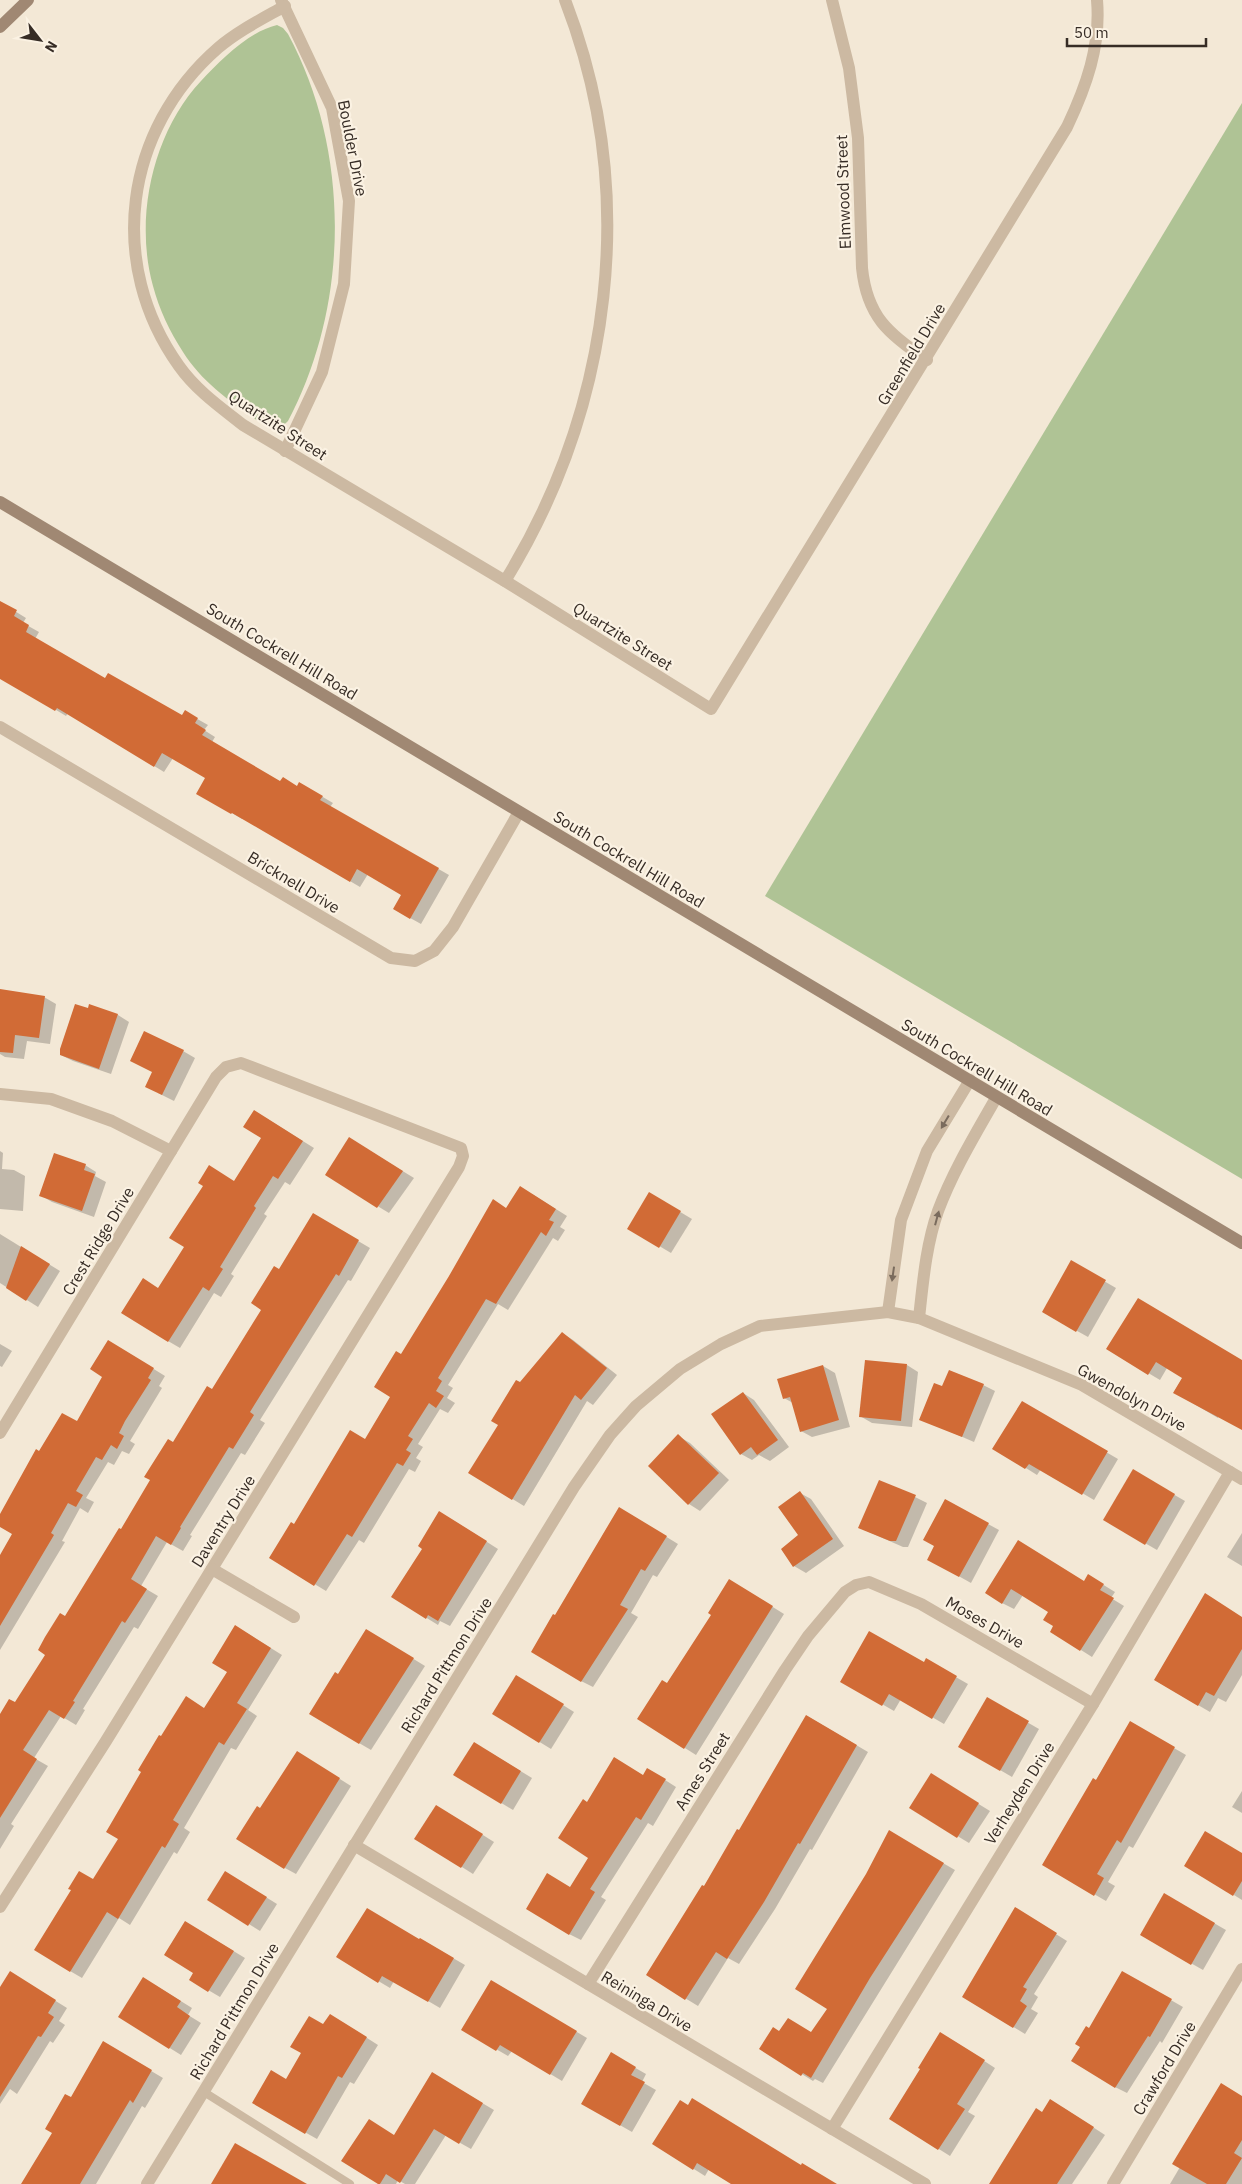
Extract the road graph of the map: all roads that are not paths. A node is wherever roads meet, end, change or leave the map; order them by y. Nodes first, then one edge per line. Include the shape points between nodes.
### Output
1 (28, 0) edge
2 (565, 0) edge
3 (832, 0) edge
4 (1097, 0) edge
5 (283, 3) edge
6 (1, 29) edge
7 (926, 360) junction
8 (285, 451) junction
9 (0, 502) edge
10 (505, 581) junction
11 (711, 709) joint
12 (0, 726) edge
13 (519, 812) junction
14 (970, 1080) junction
15 (0, 1094) edge
16 (996, 1098) junction
17 (461, 1148) joint
18 (171, 1152) junction
19 (1242, 1243) edge
20 (888, 1312) junction
21 (918, 1318) junction
22 (0, 1433) edge
23 (1230, 1472) junction
24 (1242, 1479) edge
25 (212, 1569) junction
26 (856, 1585) joint
27 (294, 1617) dead end
28 (1094, 1704) junction
29 (354, 1845) junction
30 (0, 1907) edge
31 (1242, 1969) edge
32 (588, 1984) junction
33 (204, 2092) junction
34 (832, 2129) junction
35 (148, 2184) edge
36 (350, 2184) edge
37 (925, 2184) edge
38 (1113, 2184) edge

1 - 6 main road
2 - 10 street via 588,71 600,128 607,206 602,312 594,366 576,430 526,546
3 - 7 street, Elmwood Street via 849,68 858,138 864,289 871,308 883,325
4 - 7 street, Greenfield Drive via 1096,48 1084,90 1067,128
5 - 8 street, Boulder Drive via 332,108 349,201 344,284 322,372
5 - 8 street, Quartzite Street via 218,48 187,80 164,113 138,183 133,231 138,273 146,302 160,337 180,368 209,398 243,425
7 - 11 street, Greenfield Drive
8 - 10 street, Quartzite Street
9 - 13 main road, South Cockrell Hill Road
10 - 11 street, Quartzite Street
12 - 13 street, Bricknell Drive via 391,958 415,961 434,951 453,927
13 - 14 main road, South Cockrell Hill Road
14 - 16 main road, South Cockrell Hill Road
14 -> 20 street via 927,1151 901,1220
15 - 18 street via 51,1099 112,1121
16 - 19 main road, South Cockrell Hill Road
21 -> 16 street via 925,1264 938,1212 958,1166
17 - 18 street, Crest Ridge Drive via 241,1063 226,1067 216,1076
17 - 25 street, Daventry Drive via 463,1156 459,1167
18 - 22 street, Crest Ridge Drive
20 - 21 street, Richard Pittmon Drive
20 - 29 street, Richard Pittmon Drive via 760,1326 721,1344 680,1369 636,1406 610,1435 574,1488
21 - 23 street, Gwendolyn Drive via 1082,1385
23 - 24 street, Gwendolyn Drive
23 - 28 street, Verheyden Drive
25 - 27 street
25 - 30 street, Daventry Drive
26 - 28 street, Moses Drive via 869,1582 921,1604
26 - 32 street, Ames Street via 845,1592 818,1624 785,1670
28 - 34 street, Verheyden Drive
29 - 32 street, Reininga Drive
29 - 33 street, Richard Pittmon Drive
31 - 38 street, Crawford Drive
32 - 34 street, Reininga Drive
33 - 35 street, Richard Pittmon Drive
33 - 36 lane
34 - 37 street, Reininga Drive

